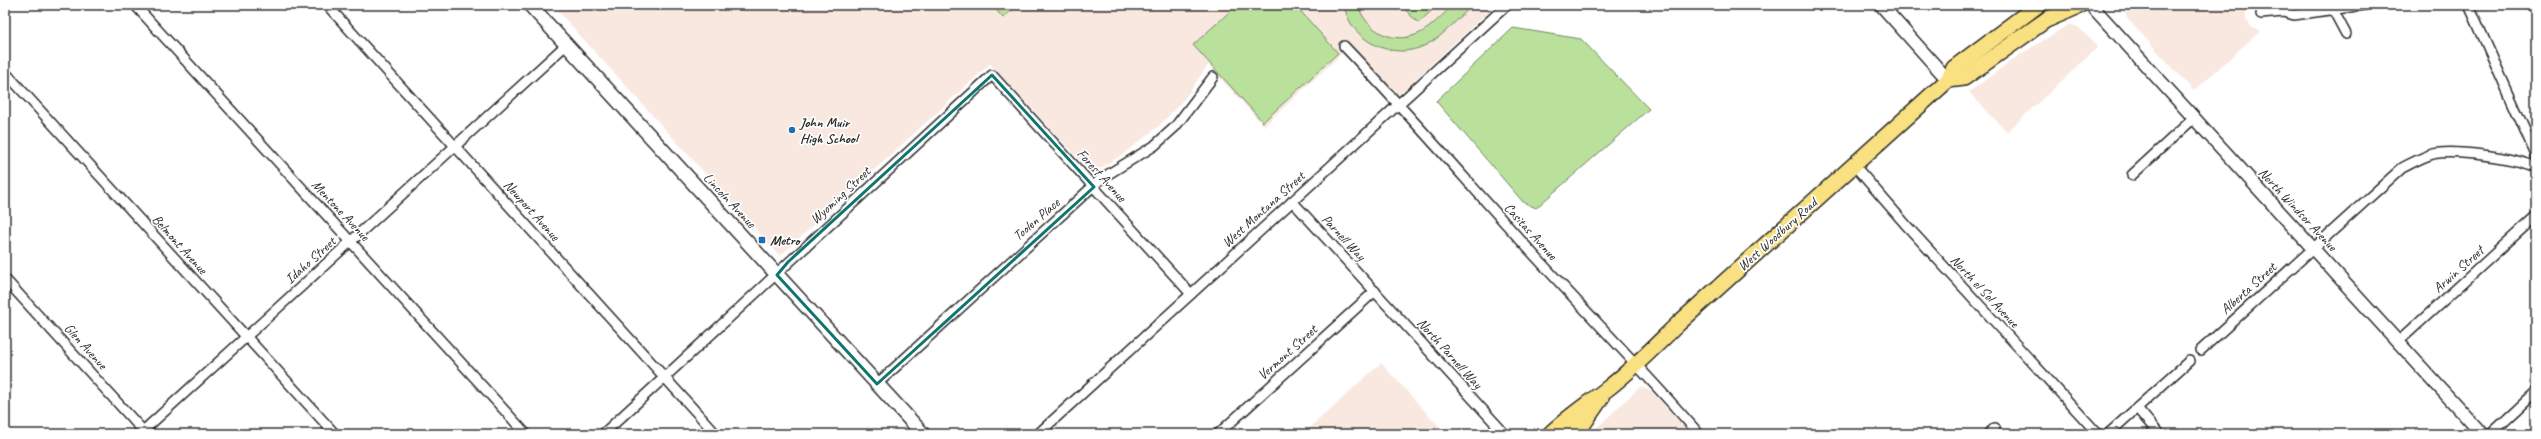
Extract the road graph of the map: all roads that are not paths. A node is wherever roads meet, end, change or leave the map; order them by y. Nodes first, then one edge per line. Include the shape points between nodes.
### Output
1 (135, 5) edge
2 (327, 5) edge
3 (530, 5) edge
4 (1507, 5) edge
5 (1881, 5) edge
6 (2038, 5) edge
7 (2081, 5) edge
8 (2091, 5) edge
9 (2365, 5) edge
10 (2469, 5) edge
11 (2332, 8) edge
12 (2261, 14) dead end
13 (2346, 34) dead end
14 (567, 44) junction
15 (1344, 46) dead end
16 (5, 72) edge
17 (992, 75) joint
18 (1213, 77) dead end
19 (1948, 80) junction
20 (1399, 104) junction
21 (2194, 117) junction
22 (455, 146) junction
23 (2536, 155) edge
24 (1854, 165) junction
25 (2536, 167) edge
26 (2132, 175) dead end
27 (1094, 187) junction
28 (1292, 201) junction
29 (2536, 216) edge
30 (351, 241) junction
31 (2313, 248) junction
32 (777, 275) junction
33 (5, 279) edge
34 (1375, 291) junction
35 (1191, 294) junction
36 (246, 337) junction
37 (2398, 342) junction
38 (2201, 350) dead end
39 (2189, 361) dead end
40 (1638, 364) junction
41 (665, 377) junction
42 (877, 384) junction
43 (1608, 389) junction
44 (2536, 392) edge
45 (2137, 408) junction
46 (144, 433) edge
47 (335, 434) edge
48 (526, 434) edge
49 (603, 434) edge
50 (716, 434) edge
51 (923, 434) edge
52 (1038, 434) edge
53 (1218, 434) edge
54 (1505, 434) edge
55 (1550, 434) edge
56 (1571, 434) edge
57 (1698, 434) edge
58 (2098, 434) edge
59 (2108, 434) edge
60 (2159, 434) edge
61 (2482, 434) edge
62 (2491, 434) edge

1 - 30 street, Mentone Avenue
2 - 22 street, Newport Avenue
3 - 14 main road, Lincoln Avenue
4 - 20 street, West Montana Street
5 - 19 street
6 - 19 main road, West Woodbury Road via 1954,68
7 - 19 main road, West Woodbury Road via 2046,20 1964,78
8 - 21 street, North Windsor Avenue
9 - 11 street
10 - 23 street
11 - 12 street via 2294,15 2283,12
11 - 13 street
14 - 22 street, Idaho Street
14 - 32 main road, Lincoln Avenue
15 - 20 street, Casitas Avenue
16 - 36 street, Belmont Avenue
17 - 27 street, Forest Avenue
17 - 32 street, Wyoming Street via 788,262
18 - 27 street, Toolen Place via 1175,127 1154,146 1102,178
19 - 24 main road, West Woodbury Road
20 - 28 street, West Montana Street
20 - 40 street, Casitas Avenue via 1573,298
21 - 26 street
21 - 31 street, North Windsor Avenue
22 - 30 street, Idaho Street
22 - 41 street, Newport Avenue
24 - 40 main road, West Woodbury Road via 1679,322
24 - 58 street, North el Sol Avenue
25 - 31 street, Alberta Street via 2520,160 2453,153 2421,158 2390,178
27 - 35 street, Forest Avenue
27 - 42 street, Toolen Place via 1017,254
28 - 34 street, Parnell Way
28 - 35 street, West Montana Street
29 - 37 street, Arwin Street
30 - 36 street, Idaho Street
30 - 48 street, Mentone Avenue
31 - 37 street, North Windsor Avenue
31 - 38 street, Alberta Street
32 - 41 street, Wyoming Street
32 - 42 main road, Lincoln Avenue
33 - 46 street, Glen Avenue
34 - 53 street, Vermont Street
34 - 54 street, North Parnell Way
35 - 52 street, West Montana Street
36 - 46 street, Idaho Street
36 - 47 street, Belmont Avenue
37 - 61 street, North Windsor Avenue
39 - 45 street
40 - 43 main road, West Woodbury Road
40 - 57 street, Casitas Avenue
41 - 49 street, Wyoming Street
41 - 50 street, Newport Avenue
42 - 51 main road, Lincoln Avenue
43 - 55 main road, West Woodbury Road via 1575,411
43 - 56 main road, West Woodbury Road via 1584,423
44 - 62 street
45 - 59 street
45 - 60 street

